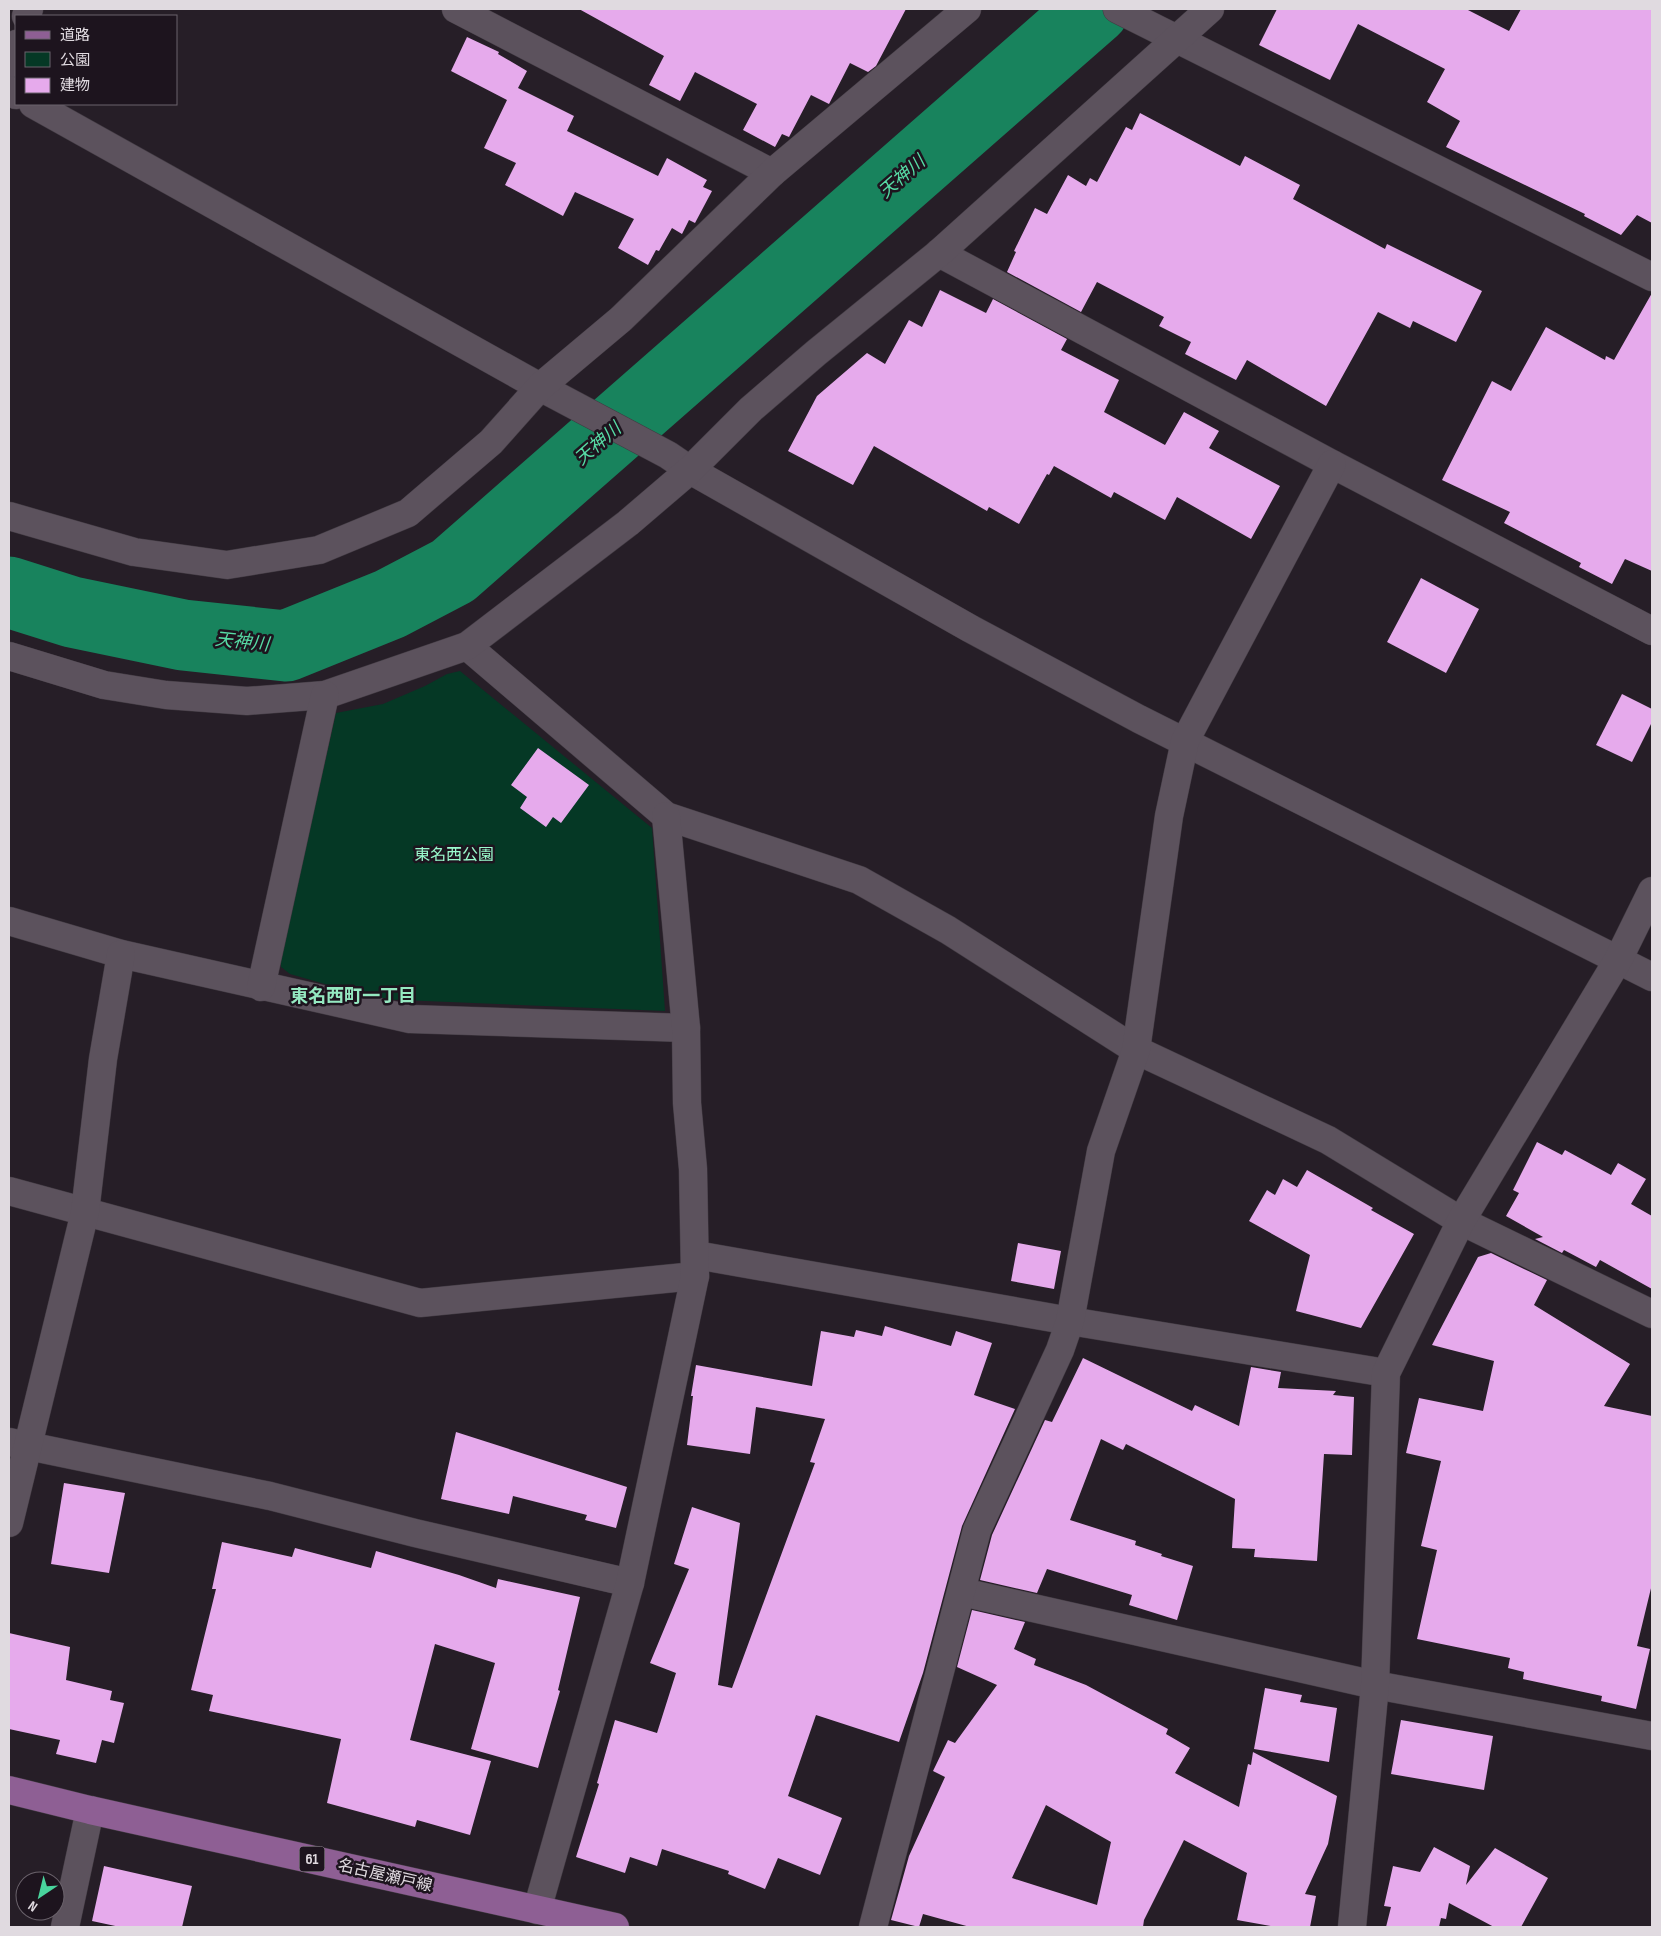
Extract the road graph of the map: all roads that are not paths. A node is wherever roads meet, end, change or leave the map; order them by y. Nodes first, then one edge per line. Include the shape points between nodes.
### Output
1 (456, 9) edge
2 (967, 9) edge
3 (1117, 9) edge
4 (1210, 9) edge
5 (1169, 35) junction
6 (15, 47) edge
7 (9, 64) edge
8 (35, 105) edge
9 (772, 173) junction
10 (939, 253) junction
11 (1652, 277) edge
12 (540, 387) junction
13 (679, 462) junction
14 (1332, 464) junction
15 (9, 516) edge
16 (1652, 631) edge
17 (467, 646) junction
18 (9, 656) edge
19 (325, 695) junction
20 (1185, 741) junction
21 (666, 816) junction
22 (1652, 891) edge
23 (9, 921) edge
24 (121, 954) junction
25 (1618, 960) junction
26 (1652, 977) edge
27 (261, 987) junction
28 (686, 1028) junction
29 (1136, 1050) junction
30 (9, 1191) edge
31 (85, 1212) junction
32 (1462, 1220) junction
33 (696, 1266) junction
34 (1652, 1314) edge
35 (1070, 1321) junction
36 (1386, 1373) junction
37 (18, 1444) edge
38 (9, 1523) edge
39 (630, 1583) junction
40 (962, 1592) junction
41 (1375, 1685) junction
42 (1652, 1736) edge
43 (9, 1790) edge
44 (90, 1810) junction
45 (537, 1910) junction
46 (65, 1927) edge
47 (616, 1927) edge
48 (873, 1927) edge
49 (1352, 1927) edge

1 - 9 street
2 - 9 street
3 - 5 street
4 - 5 street
5 - 10 street
5 - 11 street
6 - 7 street
8 - 12 street
9 - 12 street via 621,319
10 - 13 street via 751,409
10 - 14 street
12 - 13 street
12 - 15 street via 491,442 408,513 319,550 228,565 134,552
13 - 17 street via 628,523
13 - 20 street via 972,630
14 - 16 street
14 - 20 street
17 - 19 street
17 - 21 street
18 - 19 street via 104,686 166,695 247,701
19 - 27 street
20 - 25 street
20 - 29 street via 1170,816
21 - 28 street
21 - 29 street via 859,880 948,930
22 - 25 street
23 - 24 street
24 - 27 street
24 - 31 street via 103,1059
25 - 26 street
25 - 32 street
27 - 28 street via 410,1019
28 - 33 street
29 - 32 street via 1328,1140
29 - 35 street via 1101,1151
30 - 31 street
31 - 33 street via 420,1304
31 - 37 street
32 - 34 street
32 - 36 street
33 - 35 street
33 - 39 street
35 - 36 street
35 - 40 street via 1060,1350 978,1530
36 - 41 street
37 - 38 street
37 - 39 street via 270,1496
39 - 45 street
40 - 41 street
40 - 48 street
41 - 42 street
41 - 49 street
43 - 44 main road, 名古屋瀬戸線 / 61
44 - 45 main road, 名古屋瀬戸線 / 61
44 - 46 street
45 - 47 main road, 名古屋瀬戸線 / 61

